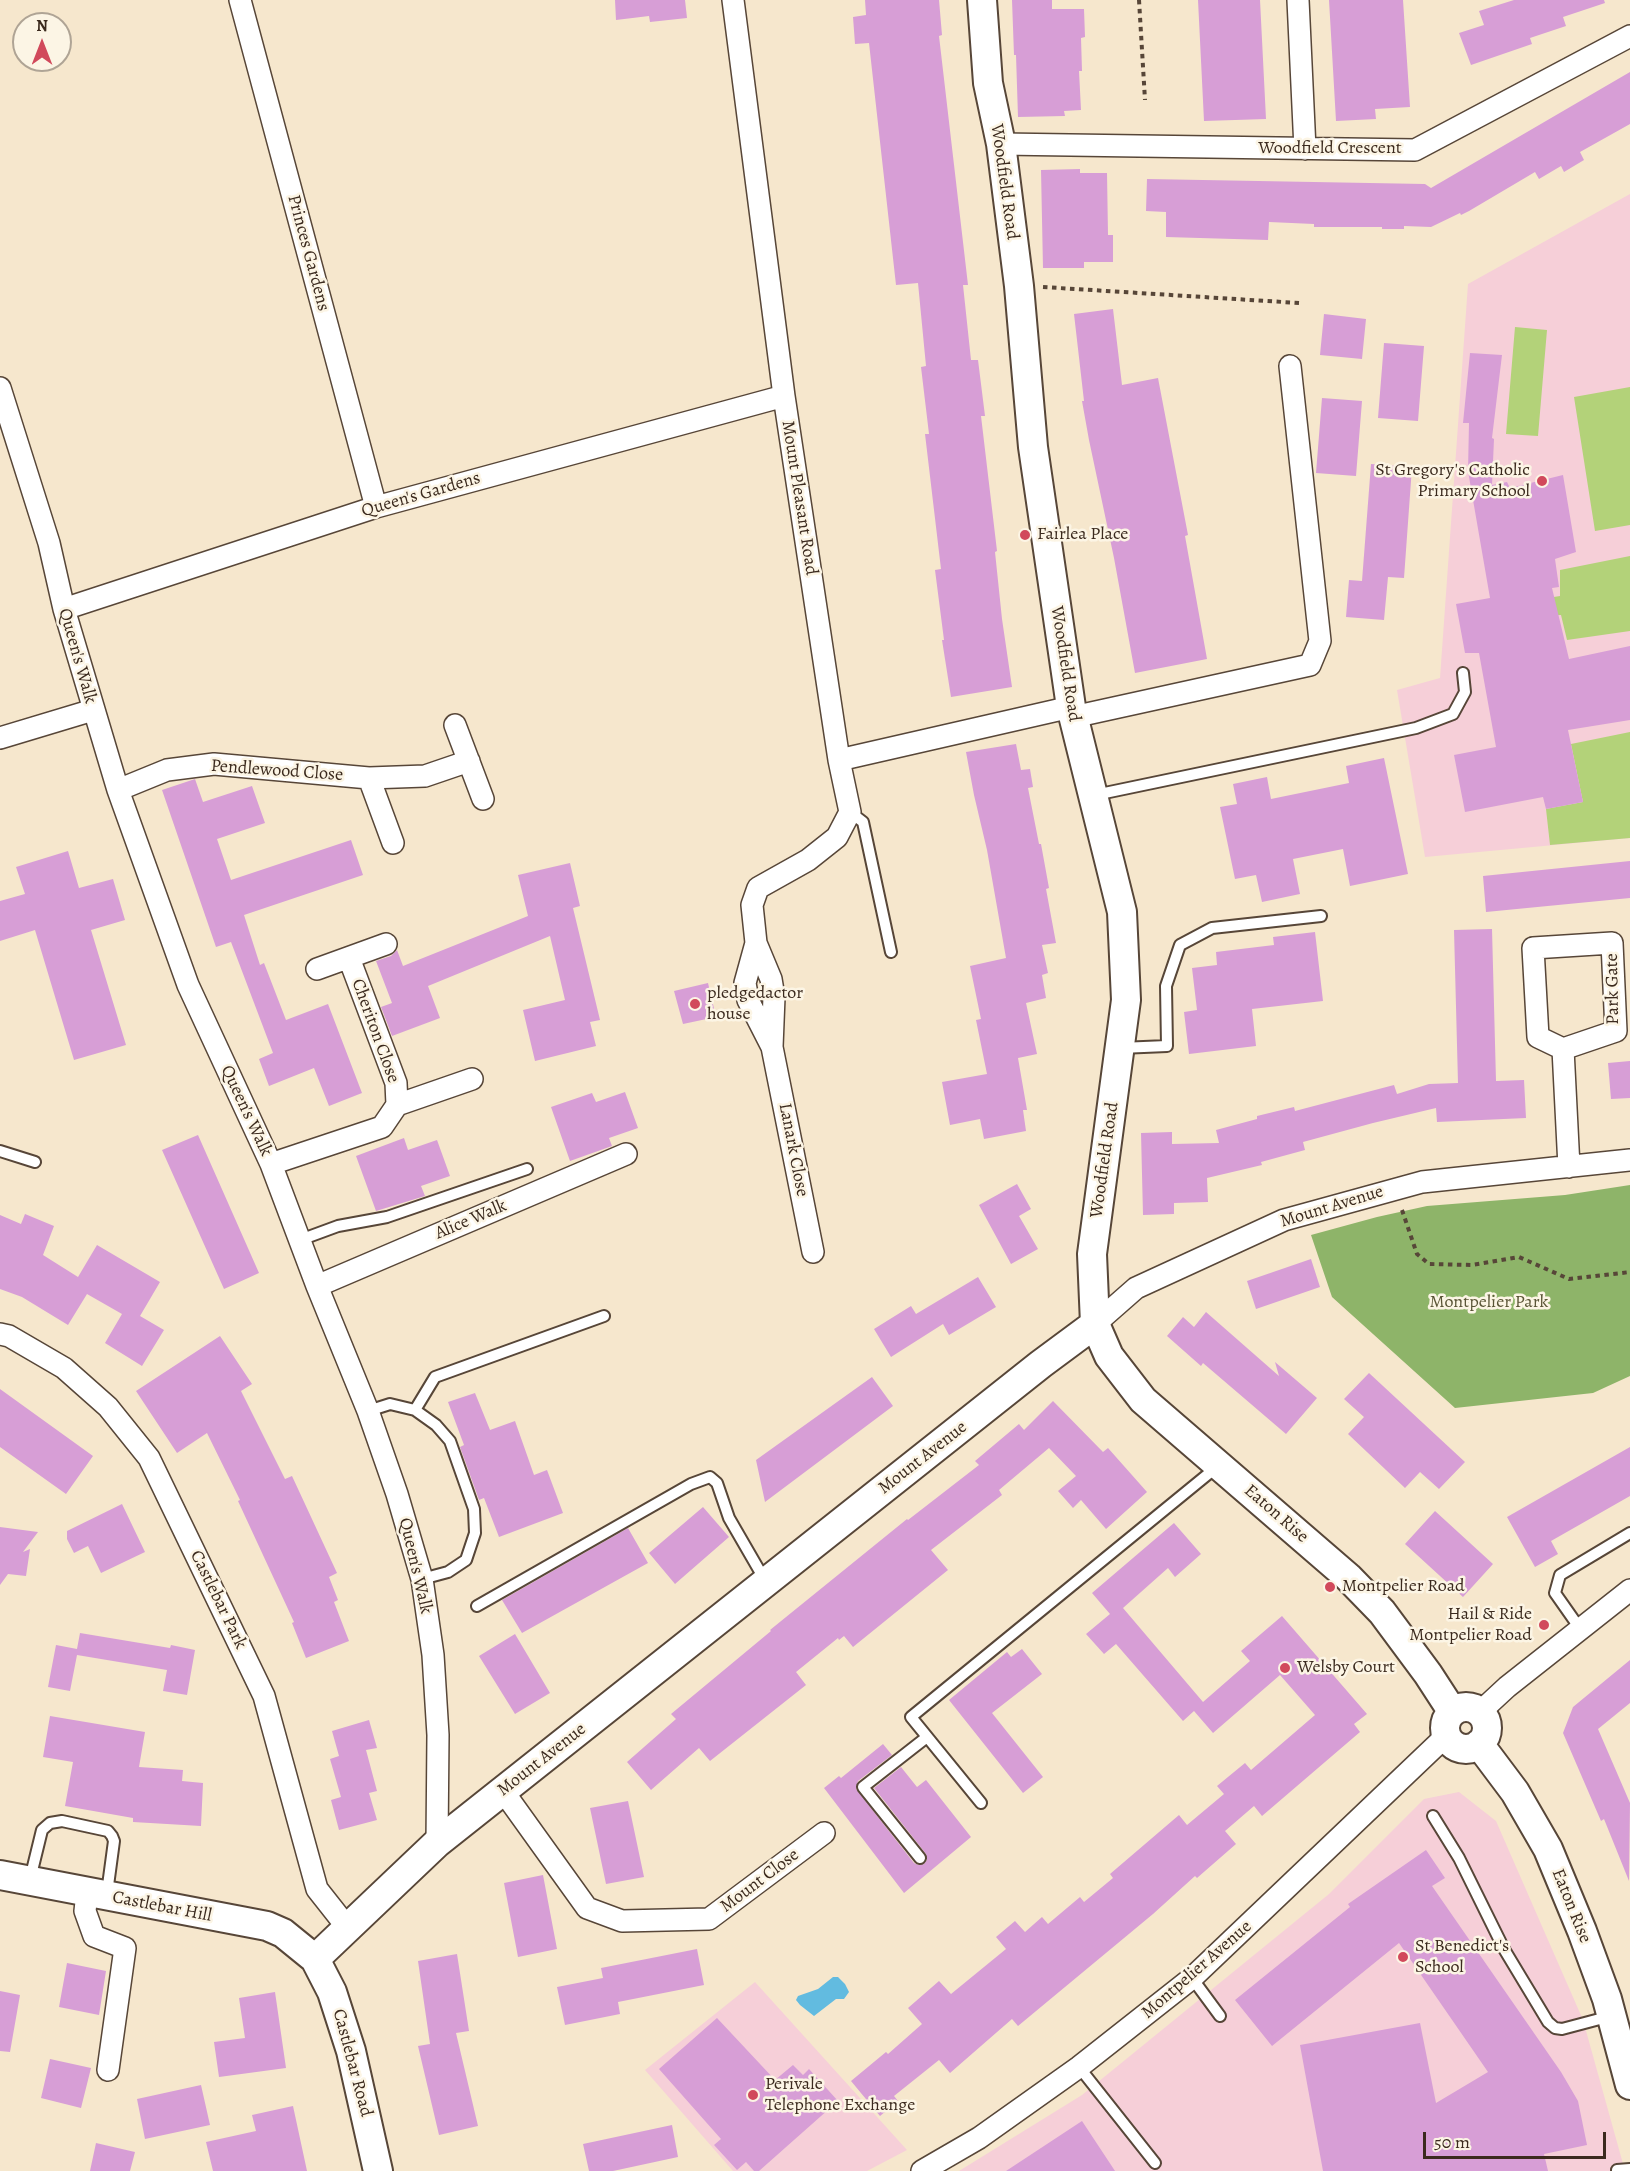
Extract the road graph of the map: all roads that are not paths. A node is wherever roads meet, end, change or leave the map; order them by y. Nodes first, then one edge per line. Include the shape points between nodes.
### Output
1 (240, 0) edge
2 (733, 0) edge
3 (982, 0) edge
4 (1299, 0) edge
5 (1630, 36) edge
6 (1001, 144) junction
7 (1305, 149) junction
8 (1290, 366) dead end
9 (0, 388) edge
10 (784, 396) junction
11 (376, 507) junction
12 (64, 609) junction
13 (1463, 673) dead end
14 (93, 710) junction
15 (1072, 712) junction
16 (455, 725) dead end
17 (0, 738) edge
18 (839, 760) junction
19 (469, 761) junction
20 (369, 778) junction
21 (117, 790) junction
22 (1092, 795) junction
23 (483, 799) dead end
24 (850, 812) junction
25 (393, 843) dead end
26 (1321, 916) dead end
27 (386, 944) dead end
28 (891, 952) dead end
29 (349, 958) junction
30 (317, 969) dead end
31 (1120, 1048) junction
32 (1563, 1049) junction
33 (472, 1079) dead end
34 (398, 1105) junction
35 (0, 1151) edge
36 (626, 1154) dead end
37 (1630, 1160) edge
38 (35, 1162) dead end
39 (272, 1164) junction
40 (1569, 1167) junction
41 (527, 1169) dead end
42 (300, 1240) junction
43 (813, 1252) dead end
44 (317, 1286) junction
45 (604, 1316) dead end
46 (1095, 1324) junction
47 (0, 1334) edge
48 (416, 1410) junction
49 (368, 1411) junction
50 (1218, 1465) junction
51 (1630, 1533) edge
52 (422, 1579) junction
53 (766, 1582) junction
54 (1630, 1590) edge
55 (477, 1606) dead end
56 (1581, 1630) junction
57 (1480, 1712) junction
58 (1449, 1724) junction
59 (927, 1737) junction
60 (1479, 1744) junction
61 (503, 1791) junction
62 (981, 1803) dead end
63 (1432, 1816) dead end
64 (824, 1833) dead end
65 (437, 1843) junction
66 (920, 1858) dead end
67 (0, 1875) edge
68 (30, 1881) junction
69 (97, 1895) junction
70 (347, 1927) junction
71 (315, 1959) junction
72 (1192, 1978) junction
73 (1220, 2016) dead end
74 (1611, 2016) junction
75 (1079, 2067) junction
76 (108, 2070) dead end
77 (1630, 2085) edge
78 (1155, 2163) dead end
79 (1630, 2169) edge
80 (1617, 2170) edge
81 (378, 2171) edge
82 (922, 2171) edge

1 - 11 street, Princes Gardens
2 - 10 street, Mount Pleasant Road
3 - 6 street, Woodfield Road via 988,83
4 - 7 street
5 - 7 street, Woodfield Crescent via 1415,150
6 - 7 street, Woodfield Crescent
6 - 15 street, Woodfield Road via 1033,447
8 - 15 street via 1320,641 1310,664
9 - 12 street, Queen's Walk via 49,543
10 - 11 street, Queen's Gardens
10 - 18 street, Mount Pleasant Road
11 - 12 street, Queen's Gardens
12 - 14 street, Queen's Walk
13 - 22 lane via 1465,692 1453,714 1416,728
14 - 17 street
14 - 21 street, Queen's Walk
15 - 18 street
15 - 22 street, Woodfield Road
16 - 19 street
18 - 24 street
19 - 20 street, Pendlewood Close via 425,776
19 - 23 street
20 - 21 street, Pendlewood Close via 214,764 167,770
20 - 25 street, Pendlewood Close
21 - 39 street, Queen's Walk via 188,985
22 - 31 street, Woodfield Road via 1122,912 1126,1000
24 - 28 lane via 863,822
24 - 43 street, Lanark Close via 837,837 808,860 758,888 752,905 756,943 745,983 748,1000 772,1047
26 - 31 lane via 1212,928 1179,945 1166,986 1167,1046
27 - 29 street, Cheriton Close
29 - 30 street, Cheriton Close
29 - 34 street, Cheriton Close via 396,1083
31 - 46 street, Woodfield Road via 1092,1254
32 - 32 street, Park Gate via 1616,1031 1612,944 1533,948 1538,1038
32 - 40 street
33 - 34 street, Cheriton Close
34 - 39 street, Cheriton Close via 382,1127
35 - 38 lane
36 - 44 street, Alice Walk
37 - 40 street, Mount Avenue
39 - 42 street, Queen's Walk
40 - 46 street, Mount Avenue via 1422,1182 1284,1220 1136,1287
41 - 42 lane via 387,1217 338,1226
42 - 44 street, Queen's Walk
44 - 49 street, Queen's Walk
45 - 48 lane via 435,1377
46 - 50 street, Eaton Rise via 1109,1356 1143,1400
46 - 53 street, Mount Avenue
47 - 70 street, Castlebar Park via 64,1368 108,1407 149,1458 264,1695 317,1889
48 - 49 lane via 390,1404
48 - 52 lane via 450,1441 474,1509 475,1533 465,1560 448,1572
49 - 52 street, Queen's Walk
50 - 58 street, Eaton Rise via 1348,1577 1382,1612 1428,1674
50 - 59 lane via 911,1718
51 - 56 lane via 1560,1575 1556,1593
52 - 65 street, Queen's Walk via 433,1655 438,1735
53 - 55 lane via 729,1518 717,1483 710,1477 691,1484
53 - 61 street, Mount Avenue
54 - 56 street
56 - 57 street
57 - 58 street via 1460,1707
57 - 60 street via 1486,1731
58 - 60 street via 1454,1745 1472,1748
58 - 72 street, Montpelier Avenue
59 - 62 lane
59 - 66 lane via 863,1787
60 - 74 street, Eaton Rise via 1515,1792 1548,1849
61 - 64 street, Mount Close via 587,1908 622,1922 709,1919
61 - 65 street, Mount Avenue
63 - 74 lane via 1548,2022 1562,2029
65 - 70 street, Mount Avenue
67 - 68 street, Castlebar Hill
68 - 69 street, Castlebar Hill
68 - 69 lane via 42,1830 50,1823 62,1821 87,1825 108,1831 114,1841
69 - 71 street, Castlebar Hill via 267,1926 283,1933
69 - 76 street via 85,1911 94,1936 125,1948
70 - 71 street, Mount Avenue
71 - 81 street, Castlebar Road via 332,1992 351,2051
72 - 73 lane
72 - 75 street, Montpelier Avenue
74 - 77 street, Eaton Rise
75 - 78 lane
75 - 82 street, Montpelier Avenue via 979,2138
79 - 80 lane

